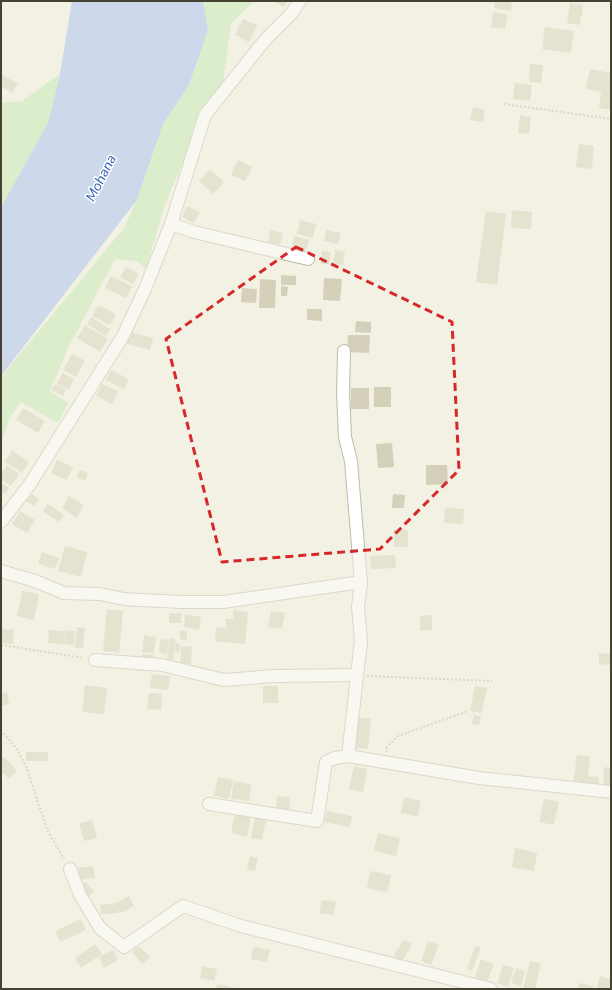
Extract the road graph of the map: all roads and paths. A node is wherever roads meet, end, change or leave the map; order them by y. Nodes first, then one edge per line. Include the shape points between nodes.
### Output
1 (300, 1) edge
2 (504, 104) dead end
3 (611, 119) edge
4 (171, 224) junction
5 (308, 259) dead end
6 (344, 351) dead end
7 (1, 522) edge
8 (1, 571) edge
9 (361, 582) junction
10 (1, 645) edge
11 (95, 660) joint
12 (357, 675) junction
13 (492, 680) dead end
14 (468, 711) dead end
15 (1, 730) edge
16 (348, 756) junction
17 (390, 763) junction
18 (611, 792) edge
19 (210, 804) dead end
20 (70, 869) joint
21 (491, 989) edge

1 - 4 street via 205,115
2 - 3 path
4 - 5 street via 194,232
4 - 7 street via 123,336 30,484
6 - 9 street via 346,437 351,461
8 - 9 street via 35,580 64,593 181,602 223,602
9 - 12 street via 358,607 361,641
10 - 11 path
11 - 12 street via 162,665 224,680 274,676
12 - 13 path
12 - 16 street
14 - 17 path via 398,736 386,748
15 - 20 path via 16,748 26,766 47,830
16 - 17 street
16 - 19 street via 326,762 317,821
17 - 18 street via 479,778
20 - 21 street via 80,896 100,928 124,947 183,906 241,926

